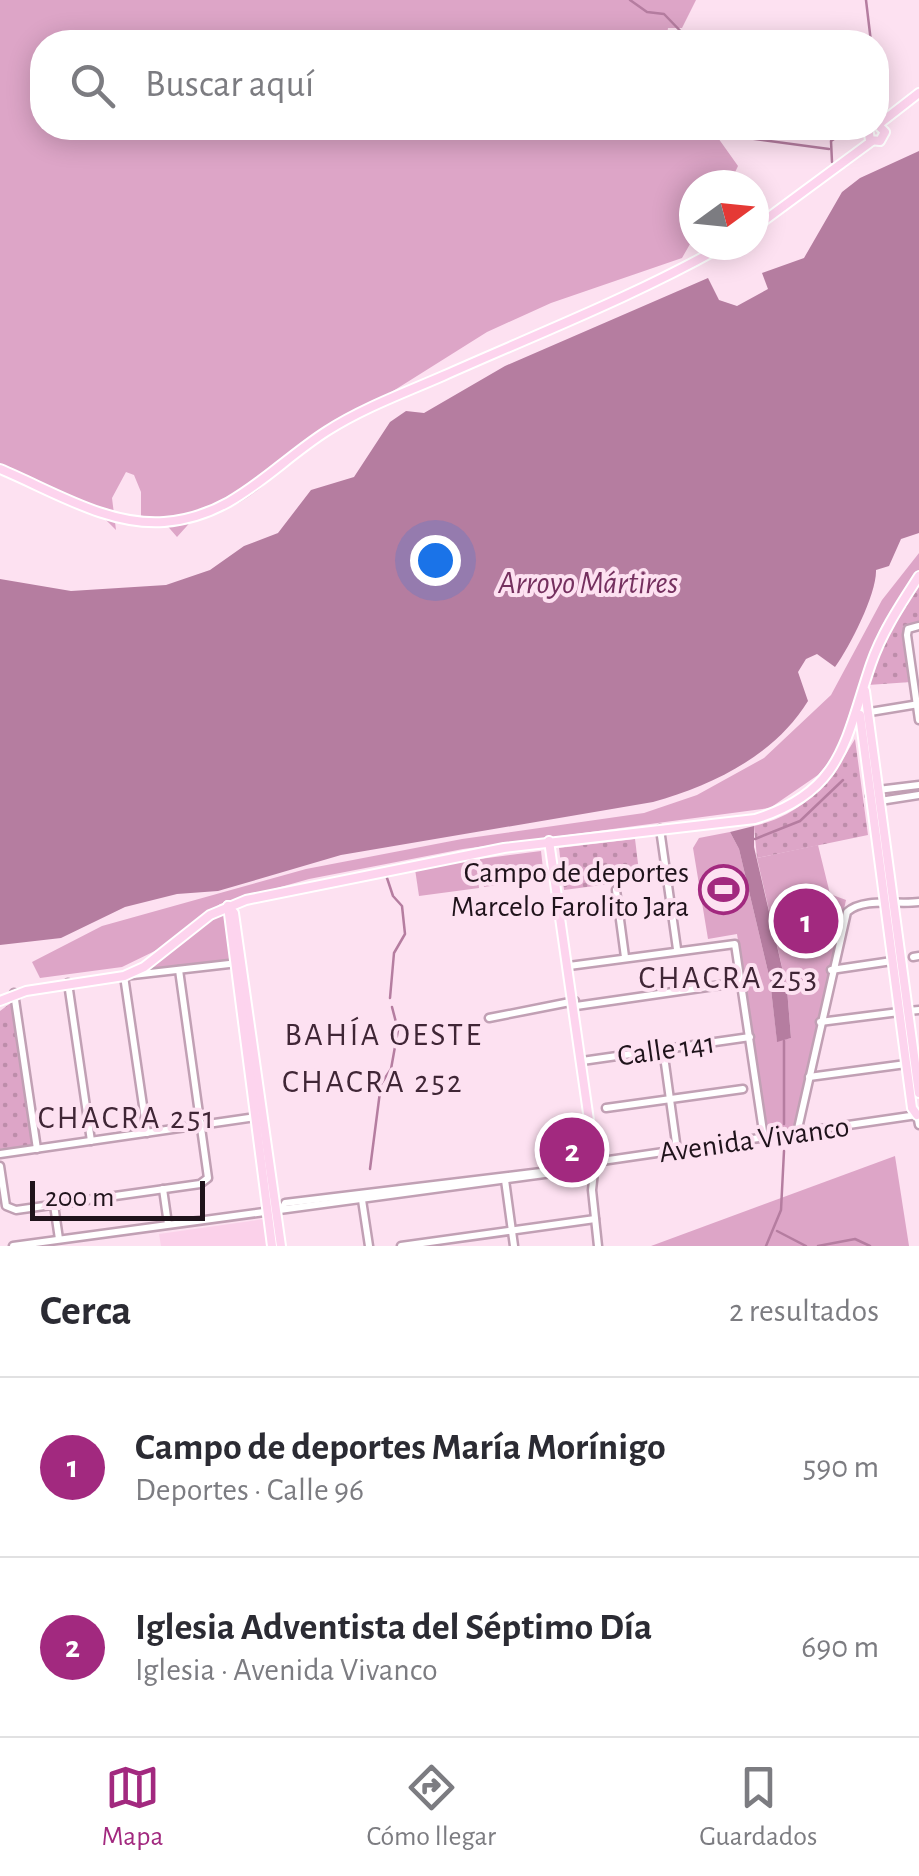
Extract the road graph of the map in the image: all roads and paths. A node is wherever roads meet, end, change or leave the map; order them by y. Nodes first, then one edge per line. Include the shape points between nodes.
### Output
1 (919, 93) edge
2 (889, 118) edge
3 (865, 140) edge
4 (769, 217) edge
5 (696, 260) edge
6 (0, 468) edge
7 (919, 576) edge
8 (919, 626) edge
9 (864, 687) junction
10 (918, 704) edge
11 (858, 705) junction
12 (864, 714) junction
13 (919, 720) edge
14 (919, 784) edge
15 (919, 795) edge
16 (876, 796) junction
17 (660, 829) junction
18 (549, 841) junction
19 (616, 890) dead end
20 (883, 902) junction
21 (919, 902) edge
22 (894, 905) junction
23 (228, 906) junction
24 (677, 949) junction
25 (625, 957) junction
26 (892, 962) junction
27 (237, 963) junction
28 (569, 966) junction
29 (179, 970) junction
30 (831, 970) junction
31 (124, 976) junction
32 (742, 982) junction
33 (68, 983) junction
34 (14, 994) junction
35 (0, 1001) edge
36 (575, 1003) junction
37 (919, 1010) edge
38 (903, 1012) junction
39 (489, 1018) dead end
40 (820, 1022) junction
41 (750, 1037) junction
42 (663, 1050) junction
43 (582, 1061) junction
44 (906, 1064) junction
45 (809, 1077) junction
46 (744, 1089) dead end
47 (919, 1093) edge
48 (670, 1099) junction
49 (606, 1108) dead end
50 (259, 1117) junction
51 (919, 1117) edge
52 (201, 1125) junction
53 (147, 1133) junction
54 (797, 1133) junction
55 (764, 1138) junction
56 (92, 1141) junction
57 (37, 1149) junction
58 (678, 1150) junction
59 (0, 1154) edge
60 (593, 1164) junction
61 (0, 1166) edge
62 (504, 1180) junction
63 (163, 1189) junction
64 (362, 1200) junction
65 (54, 1205) junction
66 (275, 1208) junction
67 (595, 1220) junction
68 (168, 1224) junction
69 (512, 1231) junction
70 (59, 1239) junction
71 (12, 1246) edge
72 (272, 1246) edge
73 (281, 1246) edge
74 (368, 1246) edge
75 (401, 1246) edge
76 (514, 1246) edge
77 (598, 1246) edge

1 - 2 main road
3 - 4 main road
5 - 6 main road via 352,416 243,496 195,517 121,518
7 - 9 main road via 882,639
8 - 10 street via 908,629
9 - 11 main road
9 - 12 main road
10 - 12 street
10 - 13 street
11 - 12 main road
11 - 17 main road via 831,773 790,807 755,819
12 - 16 main road
14 - 16 street
15 - 16 street
16 - 20 main road
16 - 22 main road
17 - 18 main road
17 - 24 street
18 - 23 main road via 400,866
18 - 28 main road
19 - 25 street
20 - 22 street
20 - 26 main road
20 - 30 street via 850,908
21 - 22 street
22 - 38 main road
23 - 27 main road
23 - 31 main road
24 - 25 street
24 - 32 street via 736,944
25 - 28 street
26 - 30 street
26 - 38 main road
27 - 29 street
27 - 50 main road
28 - 36 main road
29 - 31 street
29 - 52 street
30 - 40 street
31 - 33 main road
31 - 53 street
32 - 36 street
32 - 41 street
33 - 34 main road
33 - 56 street
34 - 35 main road
34 - 57 street
36 - 39 street
36 - 43 main road
37 - 38 street
38 - 40 street
38 - 44 main road
38 - 47 main road
40 - 45 street
41 - 42 street, Calle 141
41 - 55 street
42 - 43 street, Calle 141
42 - 48 street
43 - 60 main road
44 - 45 street
44 - 51 main road
45 - 54 street
46 - 48 street
48 - 49 street
48 - 58 street
50 - 52 street
50 - 66 main road
51 - 54 street, Avenida Vivanco
52 - 53 street
52 - 63 street via 208,1178
53 - 56 street
54 - 55 street, Avenida Vivanco
55 - 58 street, Avenida Vivanco
56 - 57 street
57 - 59 street
58 - 60 street, Avenida Vivanco
60 - 62 street, Avenida Vivanco
60 - 66 street, Avenida Vivanco
60 - 67 street
61 - 65 street via 11,1210
62 - 64 street, Avenida Vivanco
62 - 69 street
63 - 65 street
63 - 68 street
64 - 66 street, Avenida Vivanco
64 - 74 street
65 - 70 street
66 - 68 street, Avenida Vivanco
66 - 72 main road
66 - 73 main road
67 - 69 street
67 - 77 street
68 - 70 street, Avenida Vivanco
69 - 75 street
69 - 76 street
70 - 71 street, Avenida Vivanco

